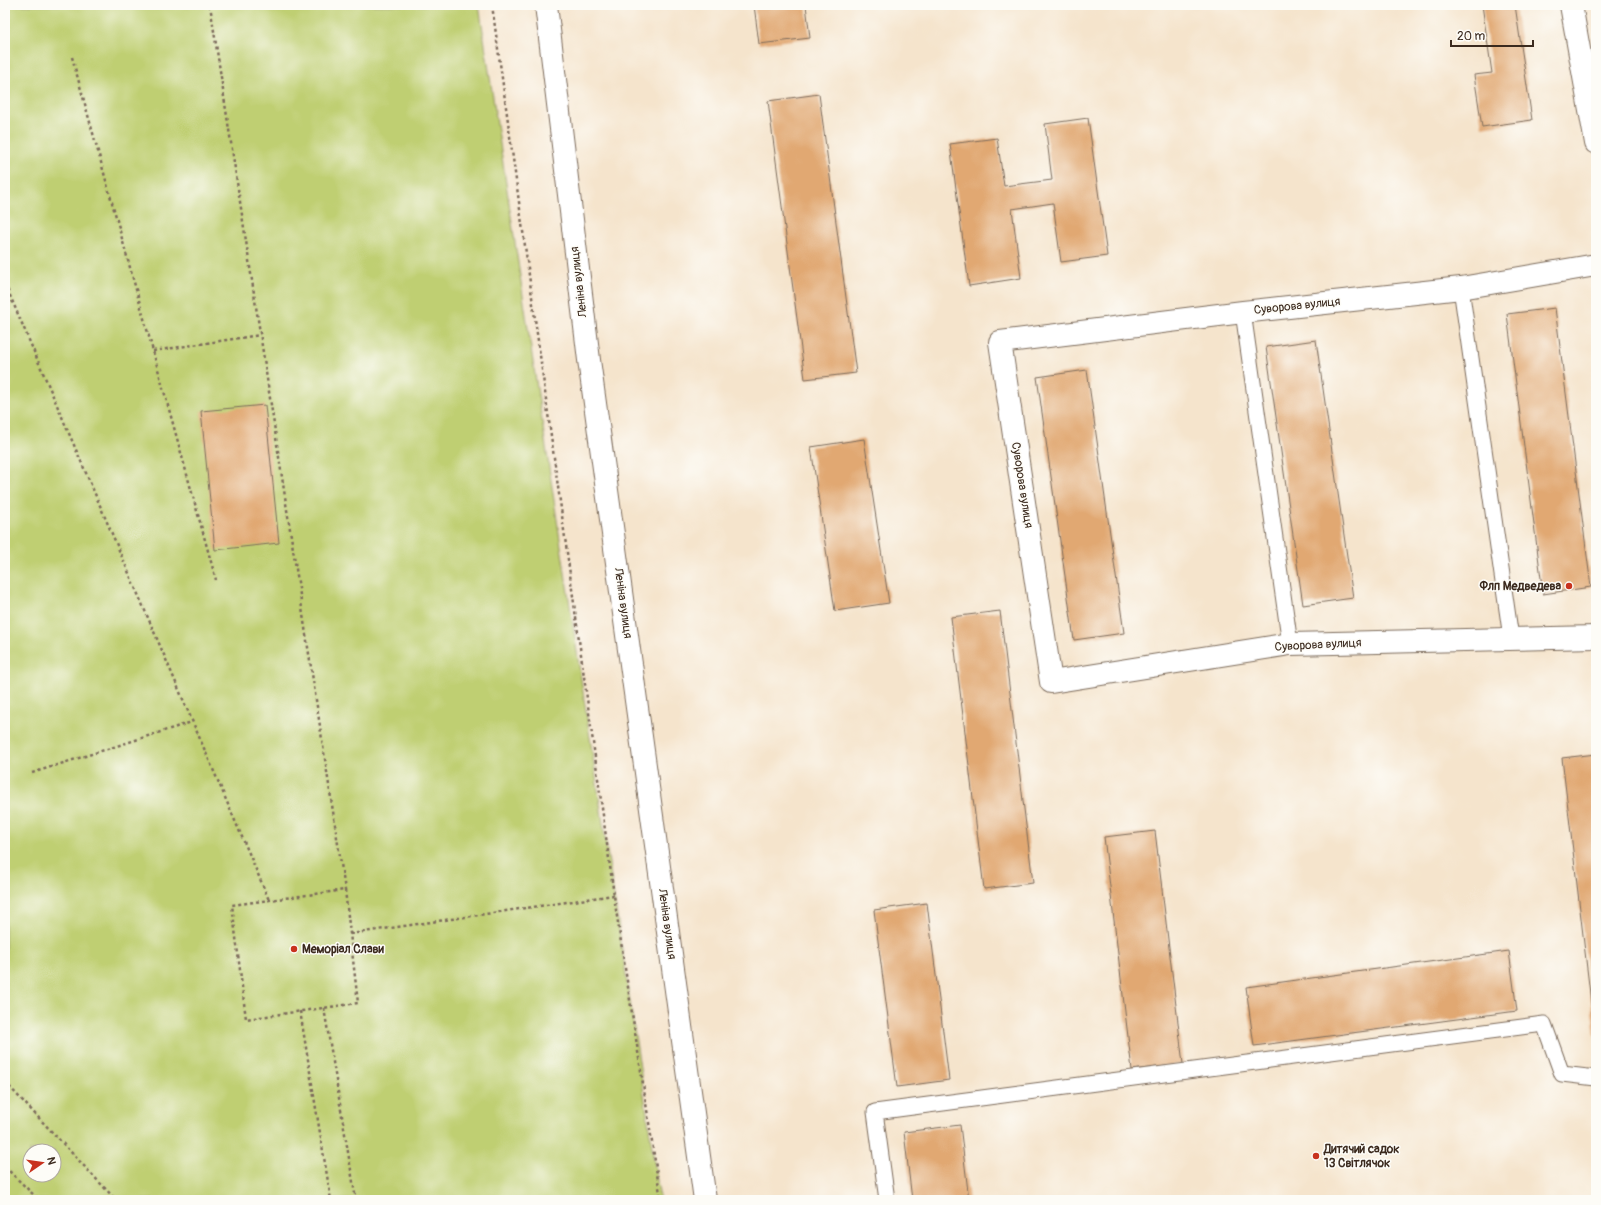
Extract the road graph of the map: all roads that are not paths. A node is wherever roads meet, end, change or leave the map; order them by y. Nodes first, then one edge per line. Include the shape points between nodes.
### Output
1 (546, 5) edge
2 (1571, 5) edge
3 (1595, 130) edge
4 (1596, 265) edge
5 (1461, 288) junction
6 (1243, 312) junction
7 (1596, 637) edge
8 (1511, 638) junction
9 (1290, 644) junction
10 (1596, 1078) edge
11 (705, 1200) edge
12 (887, 1200) edge

1 - 11 street, Леніна вулиця via 589,360
2 - 3 street
4 - 5 street, Суворова вулиця
5 - 6 street, Суворова вулиця
5 - 8 lane
6 - 9 lane
6 - 9 street, Суворова вулиця via 1000,342 1052,682
7 - 8 street, Суворова вулиця
8 - 9 street, Суворова вулиця
10 - 12 lane via 1562,1074 1544,1024 875,1112

